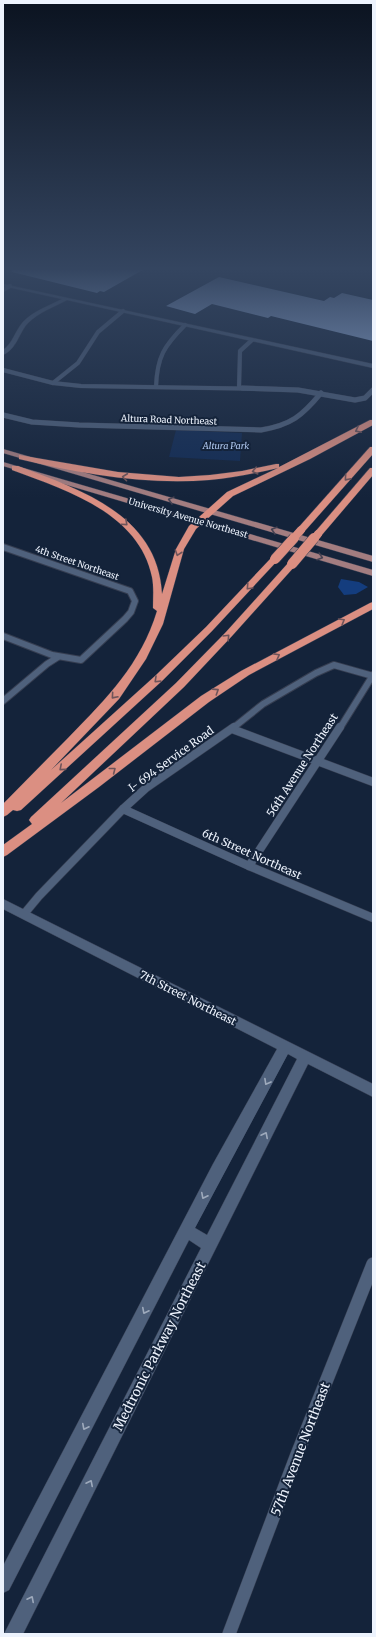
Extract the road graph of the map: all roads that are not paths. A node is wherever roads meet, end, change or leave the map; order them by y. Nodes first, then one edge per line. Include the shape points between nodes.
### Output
1 (13, 344) edge
2 (90, 344) edge
3 (166, 344) edge
4 (247, 344) edge
5 (272, 344) edge
6 (3, 353) edge
7 (373, 366) edge
8 (3, 370) edge
9 (53, 383) junction
10 (156, 388) junction
11 (239, 388) junction
12 (373, 390) edge
13 (321, 394) junction
14 (3, 416) edge
15 (373, 422) edge
16 (343, 438) junction
17 (373, 449) edge
18 (3, 451) edge
19 (22, 457) junction
20 (3, 464) edge
21 (15, 468) junction
22 (373, 470) edge
23 (209, 511) junction
24 (199, 521) junction
25 (3, 547) edge
26 (373, 558) edge
27 (373, 573) edge
28 (373, 605) edge
29 (3, 636) edge
30 (147, 648) junction
31 (58, 657) junction
32 (373, 676) edge
33 (3, 702) edge
34 (232, 729) junction
35 (319, 761) junction
36 (373, 782) edge
37 (123, 809) junction
38 (3, 812) edge
39 (3, 819) edge
40 (3, 849) edge
41 (3, 852) edge
42 (249, 866) junction
43 (3, 904) edge
44 (24, 914) junction
45 (373, 918) edge
46 (285, 1047) junction
47 (305, 1057) junction
48 (373, 1091) edge
49 (186, 1231) junction
50 (210, 1245) junction
51 (373, 1264) edge
52 (3, 1584) edge
53 (13, 1634) edge
54 (229, 1634) edge

1 - 6 street
2 - 9 street via 78,363
3 - 10 street via 156,369
4 - 11 street via 240,351
5 - 7 street
8 - 9 street
9 - 10 street
10 - 11 street
11 - 13 street via 298,390
12 - 13 street via 365,398 355,400
13 - 14 street, Altura Road Northeast via 303,415 293,422 279,428 261,430 79,426 32,422
15 -> 16 highway
16 -> 19 highway via 283,464 245,474 210,478 162,480 122,476
16 - 23 highway via 230,494
17 -> 39 highway, bridge via 209,629 145,692
18 - 19 main road, University Avenue Northeast
23 -> 19 main road, University Avenue Northeast
20 - 21 main road, University Avenue Northeast
21 - 24 main road, University Avenue Northeast
21 -> 30 highway via 77,492 100,505 125,523 141,540 153,562 159,590 154,631
40 -> 22 highway, bridge via 86,774 229,634
23 - 24 highway
26 -> 23 main road, University Avenue Northeast
24 -> 27 main road, University Avenue Northeast
24 -> 30 highway via 188,533 180,549 158,624
25 - 31 street, 4th Street Northeast via 130,591 134,596 135,604 127,617 81,660 73,661
41 -> 28 highway via 205,698 245,673
29 - 31 street
30 -> 38 highway via 115,696
31 - 33 street
32 - 34 street, I- 694 Service Road via 334,666 316,673 263,704
32 - 35 street, 56th Avenue Northeast
34 - 35 street
34 - 37 street, I- 694 Service Road via 146,788
35 - 36 street
35 - 42 street, 56th Avenue Northeast
37 - 42 street, 6th Street Northeast
37 - 44 street, I- 694 Service Road
42 - 45 street, 6th Street Northeast
43 - 44 street, 7th Street Northeast
44 - 46 street, 7th Street Northeast
46 - 47 street, 7th Street Northeast
46 -> 49 street
47 - 48 street, 7th Street Northeast
50 -> 47 street, Medtronic Parkway Northeast
49 - 50 street
49 -> 52 street
53 -> 50 street, Medtronic Parkway Northeast
51 - 54 street, 57th Avenue Northeast

